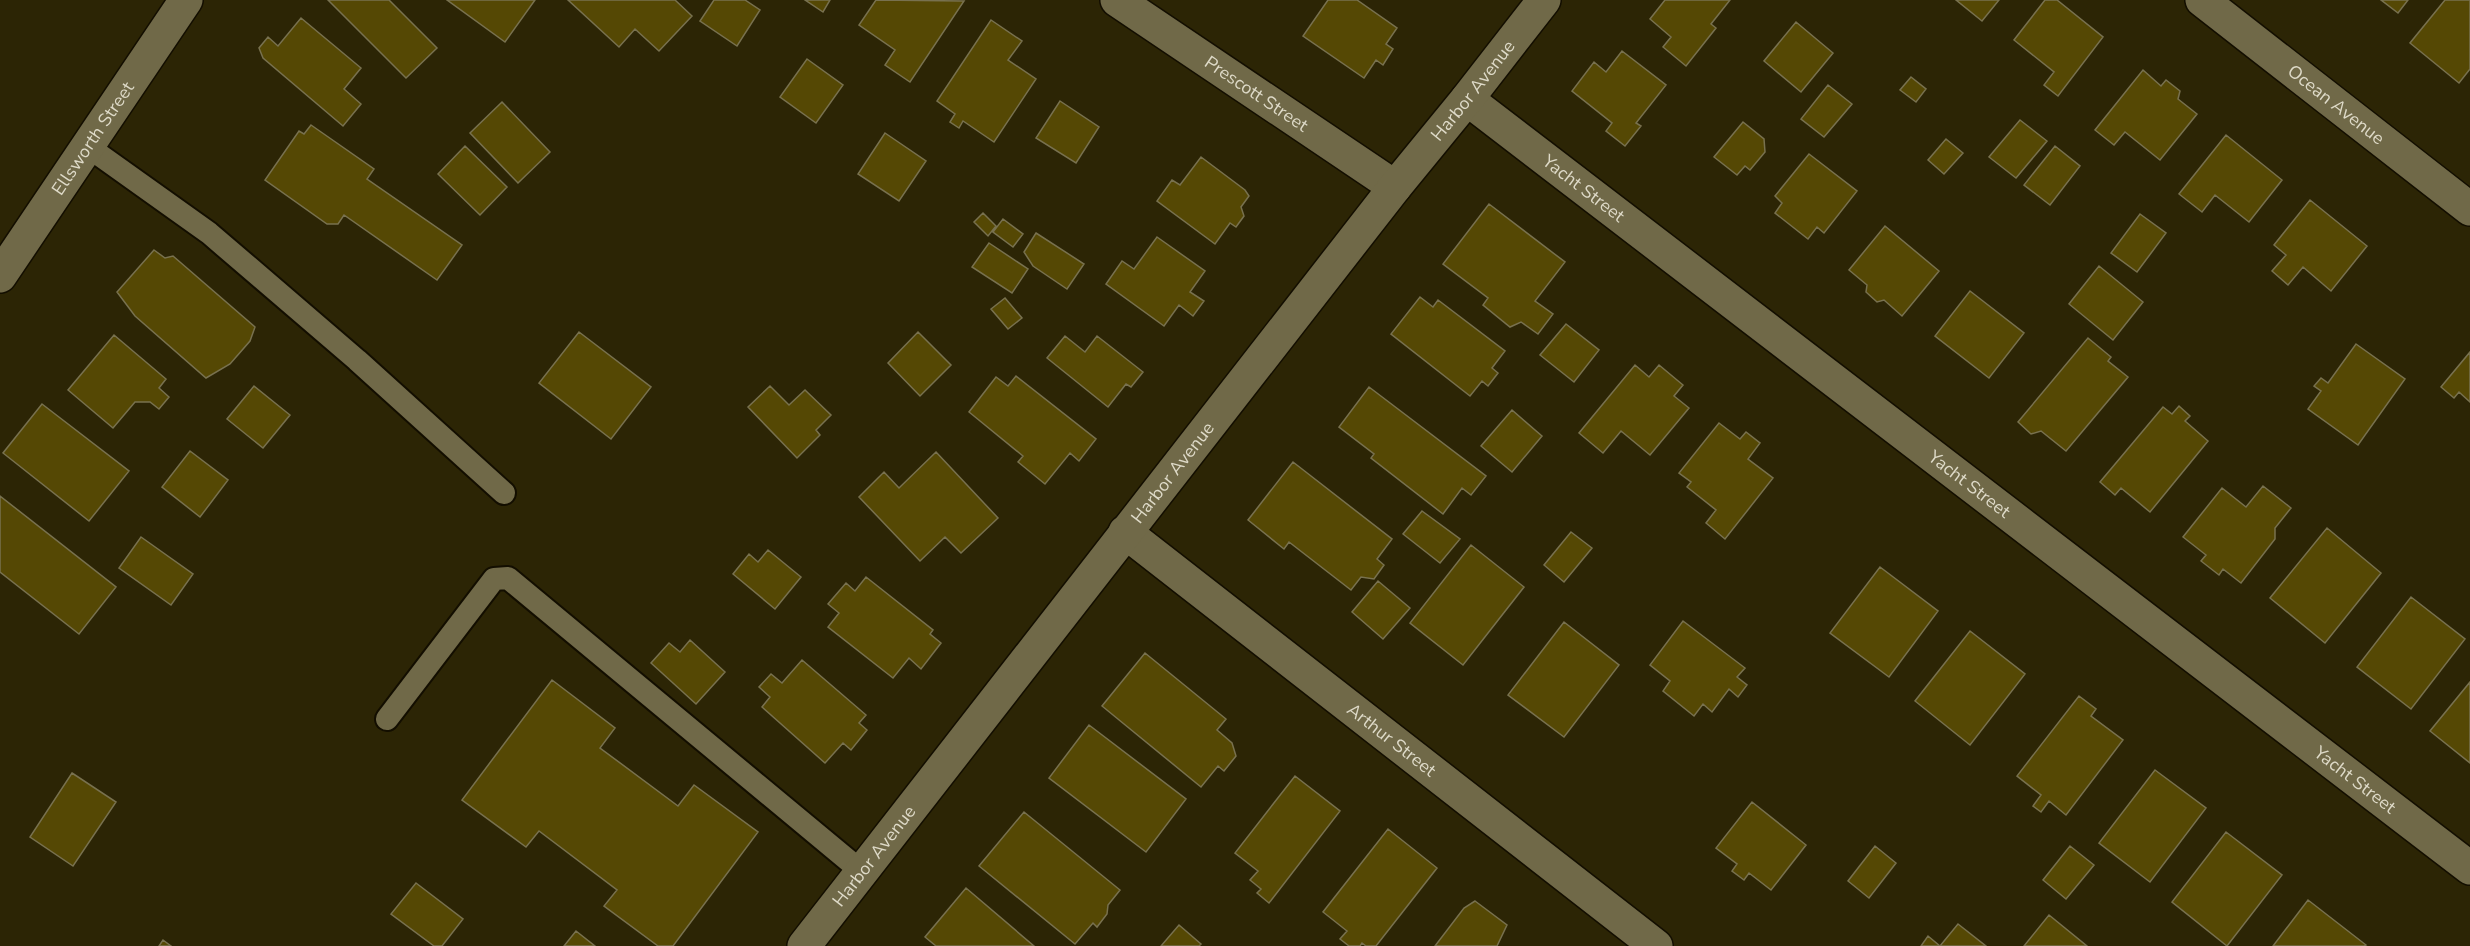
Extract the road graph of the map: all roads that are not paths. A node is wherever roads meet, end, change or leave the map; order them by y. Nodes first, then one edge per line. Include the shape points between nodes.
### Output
1 (186, 0) edge
2 (1117, 0) edge
3 (1544, 0) edge
4 (2202, 0) edge
5 (1467, 99) junction
6 (87, 146) junction
7 (1395, 187) junction
8 (2470, 209) edge
9 (0, 276) edge
10 (504, 493) dead end
11 (1125, 532) junction
12 (387, 719) dead end
13 (2470, 868) edge
14 (861, 871) junction
15 (804, 946) edge
16 (1656, 946) edge

1 - 6 street, Ellsworth Street
2 - 7 street, Prescott Street
3 - 5 street, Harbor Avenue
4 - 8 street, Ocean Avenue
5 - 7 street, Harbor Avenue
5 - 13 street, Yacht Street
6 - 9 street, Ellsworth Street
6 - 10 lane via 209,233
7 - 11 street, Harbor Avenue
11 - 14 street, Harbor Avenue
11 - 16 street, Arthur Street
12 - 14 lane via 494,579 508,578
14 - 15 street, Harbor Avenue

